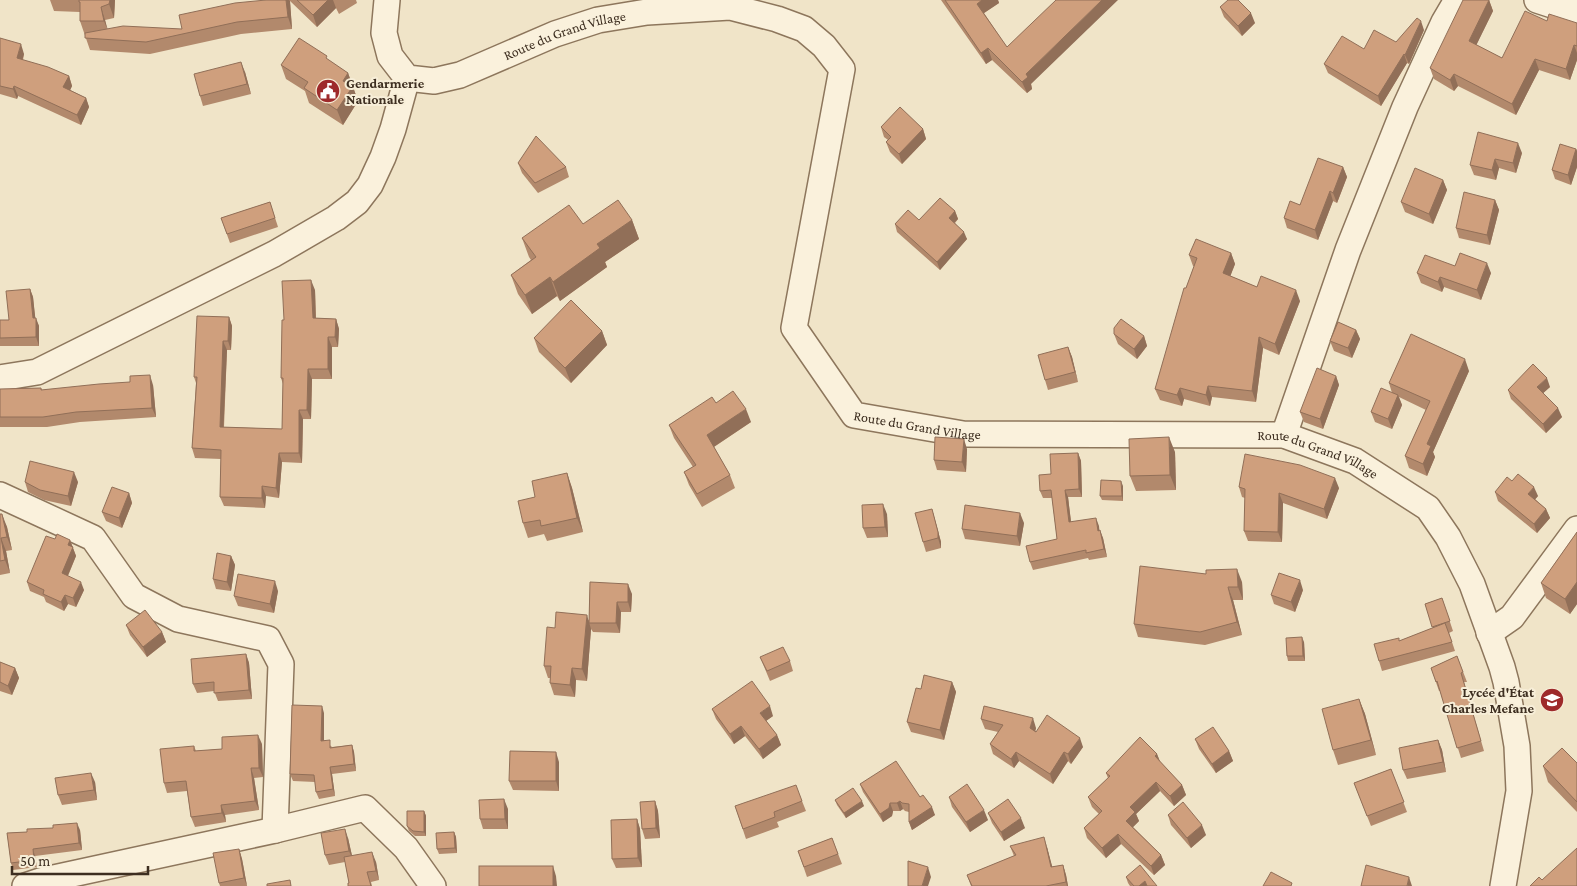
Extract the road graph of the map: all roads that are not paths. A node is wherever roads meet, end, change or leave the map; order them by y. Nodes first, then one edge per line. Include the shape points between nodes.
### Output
1 (387, 0) edge
2 (1456, 0) edge
3 (1537, 0) edge
4 (1577, 13) edge
5 (407, 78) junction
6 (0, 378) edge
7 (1284, 435) junction
8 (0, 495) edge
9 (1577, 529) edge
10 (1489, 633) junction
11 (275, 830) junction
12 (25, 886) edge
13 (433, 886) edge
14 (1503, 886) edge

1 - 5 street via 384,33 390,56
2 - 7 street via 1405,107 1351,241
3 - 4 street
5 - 6 street via 393,129 370,185 357,202 336,218 274,254 37,372
5 - 7 street, Route du Grand Village via 434,80 460,75 555,34 598,20 647,12 730,7 777,18 804,30 824,46 842,69 794,328 854,415 963,434
7 - 10 street, Route du Grand Village via 1354,461 1428,508 1472,584
8 - 11 street via 93,538 134,596 178,619 268,639 281,664
9 - 10 street via 1512,617
10 - 14 street, Route du Grand Village via 1506,682 1517,746 1518,791
11 - 12 street
11 - 13 street via 365,808 406,848

